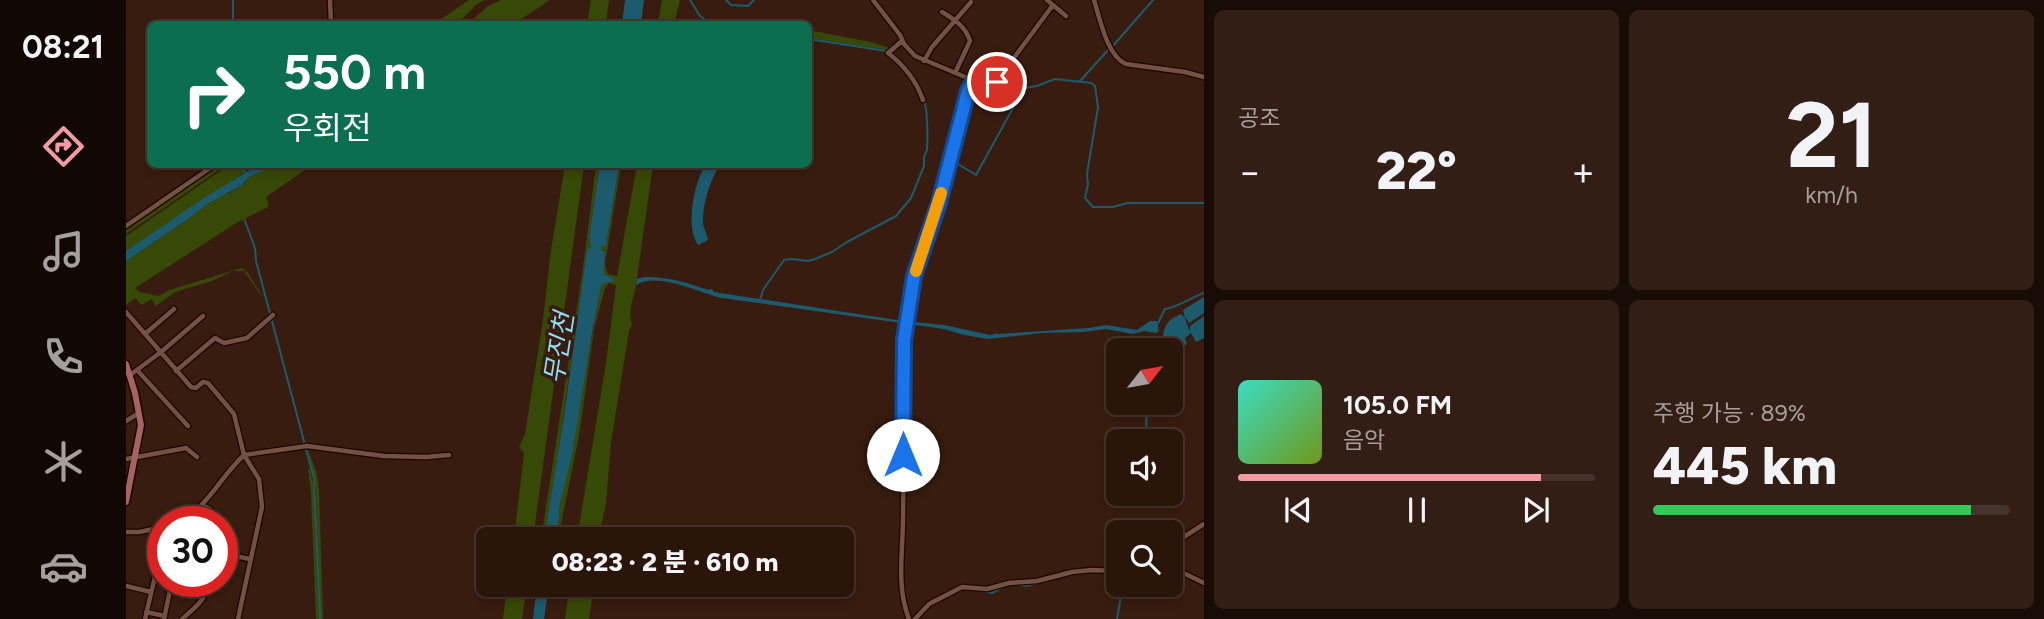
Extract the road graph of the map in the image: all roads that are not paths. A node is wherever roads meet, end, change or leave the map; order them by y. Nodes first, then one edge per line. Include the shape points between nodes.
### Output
1 (330, 0) edge
2 (873, 0) edge
3 (1047, 0) edge
4 (1094, 0) edge
5 (971, 2) dead end
6 (1054, 5) junction
7 (942, 12) dead end
8 (1066, 16) dead end
9 (954, 20) junction
10 (331, 21) edge
11 (902, 41) junction
12 (925, 61) junction
13 (985, 62) dead end
14 (956, 73) junction
15 (1204, 77) edge
16 (974, 80) junction
17 (923, 100) dead end
18 (210, 168) edge
19 (126, 226) edge
20 (174, 309) dead end
21 (126, 312) edge
22 (203, 316) dead end
23 (271, 316) dead end
24 (145, 334) junction
25 (161, 352) junction
26 (126, 364) edge
27 (138, 370) junction
28 (176, 370) junction
29 (129, 378) edge
30 (140, 413) junction
31 (126, 421) edge
32 (188, 426) dead end
33 (244, 455) junction
34 (135, 456) junction
35 (449, 456) dead end
36 (197, 457) dead end
37 (126, 459) edge
38 (126, 498) edge
39 (202, 506) edge
40 (1204, 524) edge
41 (147, 530) edge
42 (126, 532) edge
43 (1183, 537) edge
44 (238, 557) edge
45 (250, 559) junction
46 (1106, 571) edge
47 (1183, 573) edge
48 (1204, 583) edge
49 (126, 586) edge
50 (147, 591) edge
51 (150, 597) edge
52 (169, 597) edge
53 (203, 597) edge
54 (191, 610) junction
55 (146, 612) junction
56 (164, 618) edge
57 (145, 619) edge
58 (181, 619) edge
59 (189, 619) edge
60 (238, 619) edge
61 (909, 619) edge
62 (915, 619) edge

1 - 10 street
2 - 11 street
3 - 6 street
4 - 15 street via 1119,61
5 - 9 street
6 - 8 street
6 - 16 street via 993,86
7 - 9 street
9 - 12 street
9 - 14 street via 971,41
11 - 12 street
11 - 17 street via 889,51 915,79
12 - 14 street
13 - 16 street
14 - 16 street
16 - 61 street via 914,276 904,340 901,594
18 - 19 street
20 - 24 street
21 - 24 street
22 - 25 street
23 - 28 street via 247,338 224,343 215,338
24 - 25 street
25 - 27 street
25 - 28 street
26 - 29 main road
27 - 29 street
27 - 32 street
28 - 33 street via 191,387 208,383 230,409
29 - 30 main road
30 - 31 street
30 - 34 main road
33 - 35 street via 305,446 384,456
33 - 39 street
33 - 45 street via 259,479 262,507
34 - 36 street via 186,448
34 - 37 street
34 - 38 main road
40 - 43 street
41 - 42 street
44 - 45 street
45 - 60 street
46 - 62 street via 1072,572 987,589 962,587 929,604
47 - 48 street
49 - 50 street
51 - 55 street
52 - 56 street
53 - 54 street
54 - 58 street
54 - 59 street
55 - 56 street
55 - 57 street

